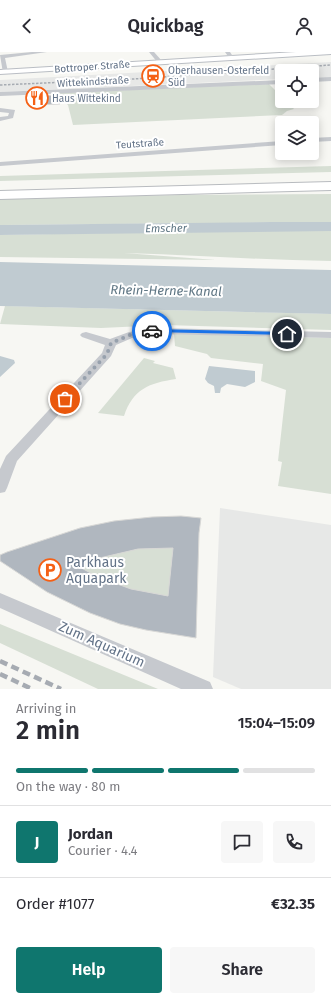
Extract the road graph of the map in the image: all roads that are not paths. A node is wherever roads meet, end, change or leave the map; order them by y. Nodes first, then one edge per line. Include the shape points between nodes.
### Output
1 (45, 52) edge
2 (151, 52) edge
3 (329, 52) edge
4 (300, 53) edge
5 (229, 55) edge
6 (1, 56) edge
7 (111, 58) dead end
8 (160, 62) junction
9 (119, 64) junction
10 (2, 72) edge
11 (319, 80) edge
12 (331, 80) edge
13 (275, 82) edge
14 (0, 94) edge
15 (0, 110) edge
16 (0, 119) edge
17 (331, 139) edge
18 (319, 140) edge
19 (275, 144) edge
20 (0, 164) edge
21 (331, 176) edge
22 (0, 185) edge
23 (331, 186) edge
24 (207, 190) junction
25 (331, 192) edge
26 (0, 195) edge
27 (86, 334) dead end
28 (331, 334) edge
29 (111, 343) junction
30 (0, 488) edge
31 (0, 600) edge
32 (203, 689) edge

1 - 6 street
2 - 8 street
3 - 4 main road, Bottroper Straße
4 - 5 main road, Bottroper Straße
5 - 8 main road, Bottroper Straße
6 - 10 street
7 - 9 main road
8 - 9 main road, Bottroper Straße
9 - 10 main road, Bottroper Straße
11 - 12 street
13 - 14 street, Wittekindstraße
15 - 16 street via 13,111 11,117
17 - 18 street
19 - 20 street, Teutstraße
21 - 22 highway
23 - 24 highway
24 - 25 highway
24 - 26 highway
27 - 29 street
28 - 29 street via 148,331
29 - 30 street via 107,354 11,459
31 - 32 street, Zum Aquarium

